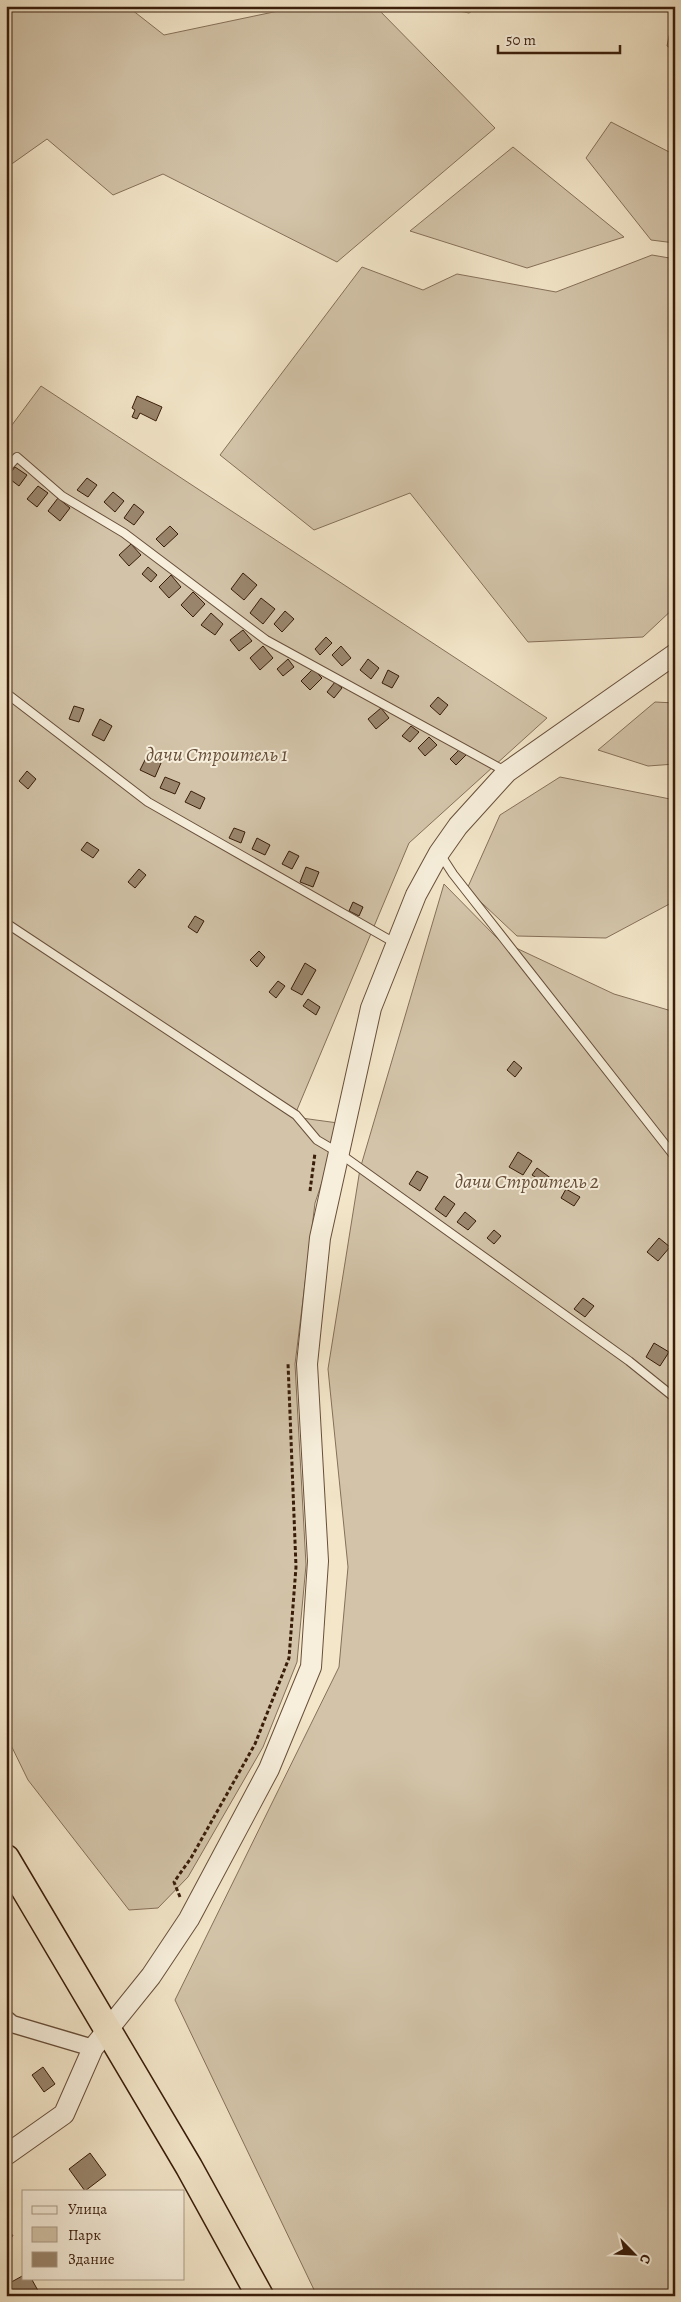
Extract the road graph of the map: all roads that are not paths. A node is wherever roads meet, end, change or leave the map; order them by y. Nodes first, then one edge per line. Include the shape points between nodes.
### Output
1 (6, 469) edge
2 (675, 654) edge
3 (6, 694) edge
4 (507, 772) junction
5 (439, 852) junction
6 (6, 923) edge
7 (395, 944) junction
8 (339, 1153) junction
9 (675, 1157) edge
10 (675, 1398) edge
11 (6, 1858) edge
12 (6, 2019) edge
13 (101, 2038) junction
14 (6, 2155) edge
15 (256, 2293) edge

1 - 4 lane via 17,457 62,496 124,533 266,640
2 - 4 street
3 - 7 lane via 148,802
4 - 5 street via 468,813
5 - 7 street
5 - 9 lane
6 - 8 lane via 296,1115 317,1140
7 - 8 street via 371,1008
8 - 10 lane via 629,1361
8 - 13 street via 320,1238 307,1364 318,1561 311,1666 269,1769 189,1919 151,1976
11 - 13 highway
12 - 13 street via 12,2024
13 - 14 street via 64,2114
13 - 15 highway

